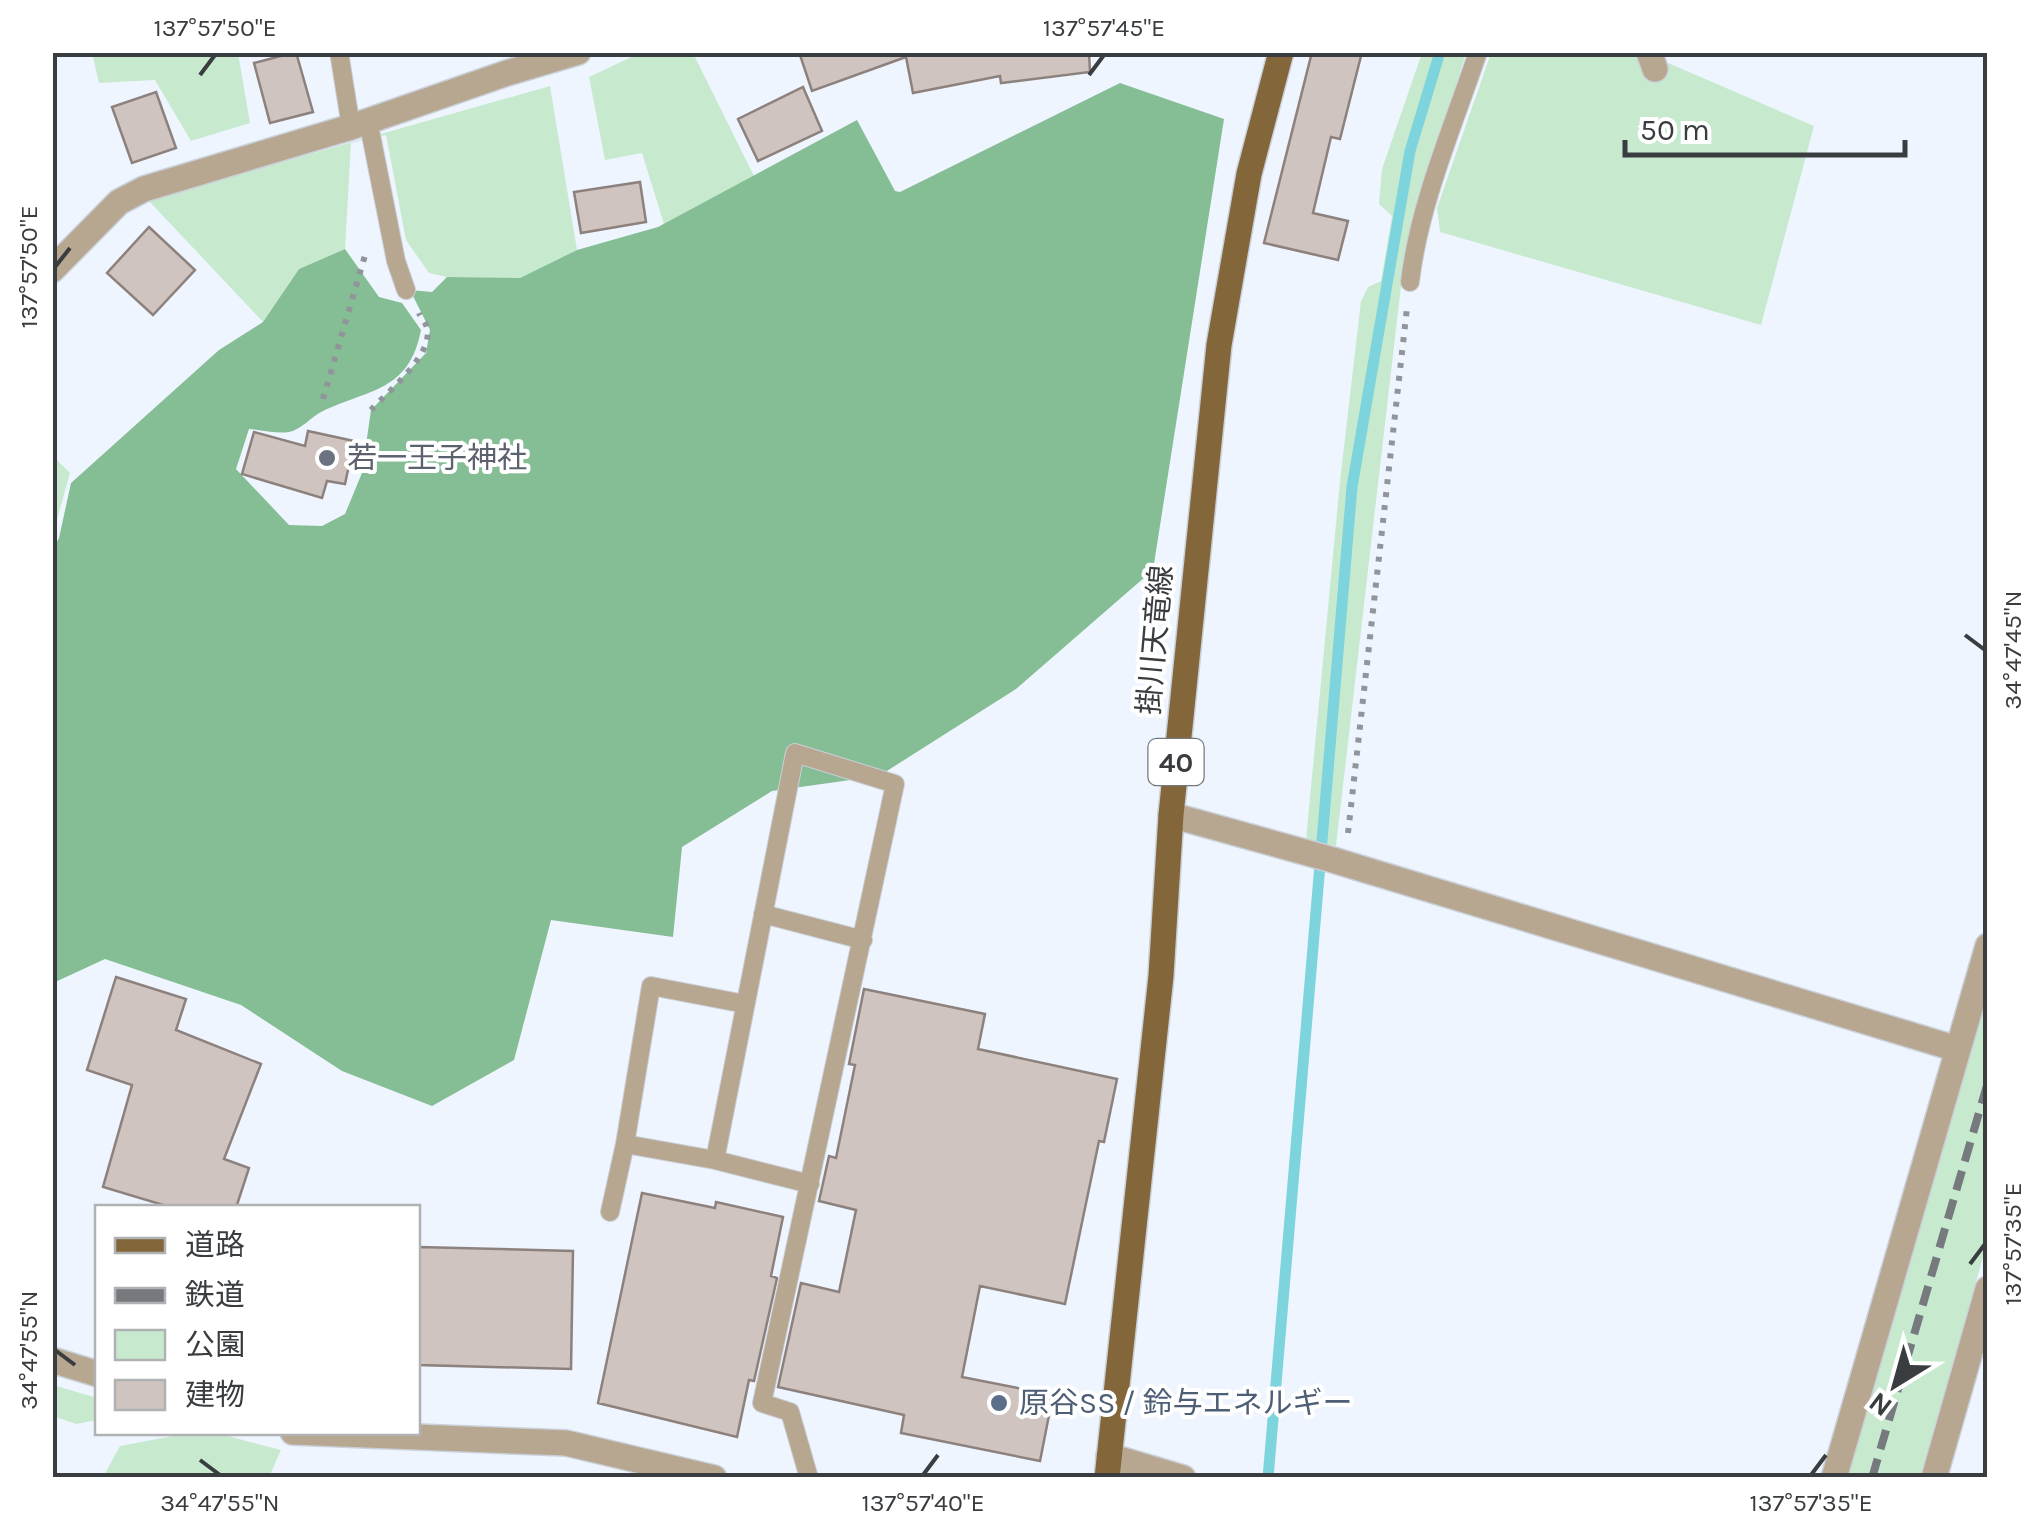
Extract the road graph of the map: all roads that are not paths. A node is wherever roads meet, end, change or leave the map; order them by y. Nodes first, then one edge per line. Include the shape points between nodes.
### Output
1 (339, 52) edge
2 (578, 52) edge
3 (1281, 52) edge
4 (1478, 52) edge
5 (359, 124) junction
6 (58, 260) edge
7 (1410, 282) road end
8 (406, 290) road end
9 (1171, 815) junction
10 (763, 914) junction
11 (863, 940) junction
12 (1988, 946) edge
13 (745, 1004) junction
14 (1957, 1049) junction
15 (625, 1144) junction
16 (714, 1160) junction
17 (810, 1184) junction
18 (610, 1212) dead end
19 (1988, 1289) edge
20 (52, 1360) edge
21 (95, 1373) edge
22 (367, 1435) edge
23 (1108, 1467) edge
24 (714, 1478) edge
25 (809, 1478) edge
26 (1183, 1478) edge
27 (1834, 1478) edge
28 (1934, 1478) edge

1 - 5 lane
2 - 5 street
3 - 9 main road, 掛川天竜線 / 40 via 1249,174 1218,345
4 - 7 lane via 1413,254
5 - 6 street via 144,189 119,202
5 - 8 lane
9 - 14 street
9 - 23 main road, 掛川天竜線 / 40 via 1161,976
10 - 11 lane
10 - 11 lane via 794,753 894,784
10 - 13 lane
11 - 17 lane
12 - 14 street
13 - 15 lane via 651,986
13 - 16 lane
14 - 27 street
15 - 16 lane
15 - 18 lane
16 - 17 lane
17 - 25 lane via 762,1403 790,1412
19 - 28 street
20 - 21 street
22 - 24 street via 566,1443
23 - 26 street

